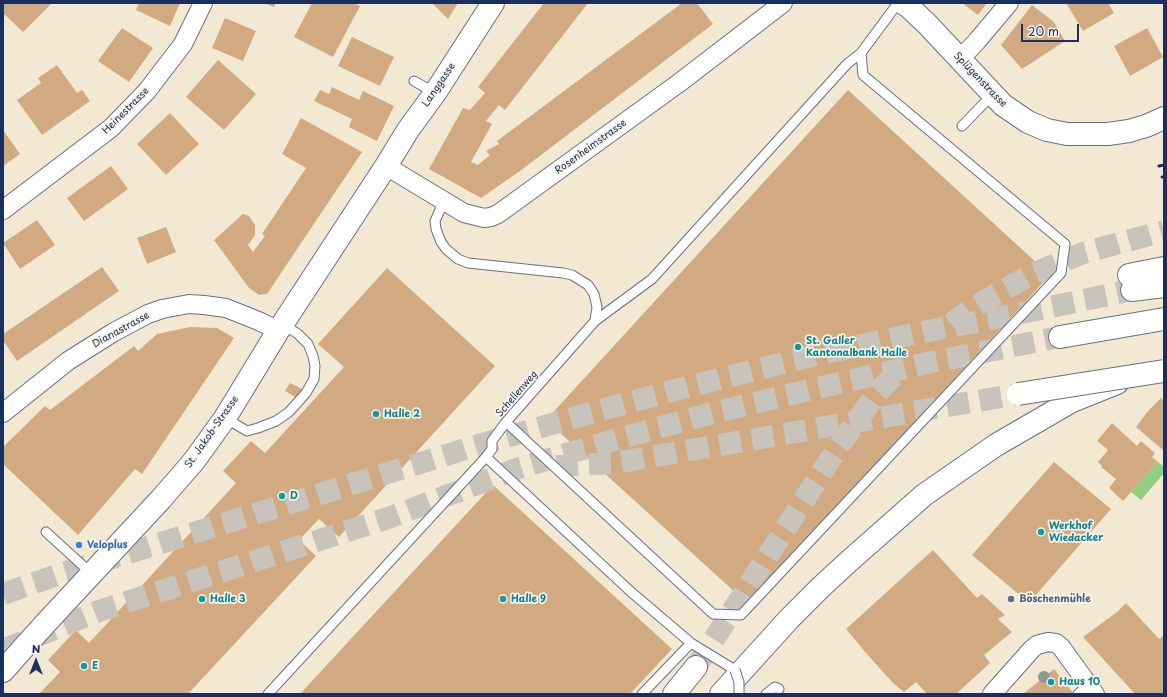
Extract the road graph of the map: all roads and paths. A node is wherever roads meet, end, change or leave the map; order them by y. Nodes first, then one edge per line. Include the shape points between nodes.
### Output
1 (203, 3) edge
2 (493, 3) edge
3 (783, 3) edge
4 (1008, 3) edge
5 (906, 4) edge
6 (861, 53) junction
7 (960, 59) junction
8 (414, 81) dead end
9 (435, 92) junction
10 (993, 94) junction
11 (1164, 118) edge
12 (962, 126) dead end
13 (386, 166) junction
14 (444, 201) junction
15 (3, 210) edge
16 (1164, 268) edge
17 (1164, 286) edge
18 (1164, 319) edge
19 (595, 321) junction
20 (280, 327) junction
21 (1060, 337) tunnel mouth
22 (1164, 363) edge
23 (1164, 371) edge
24 (1018, 394) tunnel mouth
25 (3, 413) edge
26 (225, 418) junction
27 (506, 422) junction
28 (486, 457) junction
29 (46, 532) dead end
30 (92, 574) junction
31 (691, 643) junction
32 (696, 667) tunnel mouth
33 (3, 671) edge
34 (779, 689) dead end
35 (1087, 691) edge
36 (268, 694) edge
37 (642, 694) edge
38 (674, 694) edge
39 (721, 694) edge
40 (738, 694) edge
41 (766, 694) edge
42 (992, 694) edge

1 - 15 street, Heinestrasse via 183,44 147,91 111,128
2 - 9 main road, Langgasse
3 - 14 street, Rosenheimstrasse via 679,83 498,214 484,218 464,213
4 - 7 street
5 - 6 lane, Schellenweg
5 - 7 main road, Splügenstrasse
6 - 19 lane, Schellenweg via 847,64 652,279
6 - 27 lane via 863,75 1065,244 1061,273 741,615 713,614
7 - 10 main road, Splügenstrasse
8 - 9 lane
9 - 13 main road, Langgasse
10 - 11 main road, Splügenstrasse via 1003,105 1028,122 1047,130 1067,134 1129,131
10 - 12 lane
13 - 14 street, Rosenheimstrasse
13 - 20 main road, St. Jakob-Strasse
14 - 19 lane via 435,221 436,229 446,249 458,259 468,263 572,275 588,285 594,294 597,307
16 - 17 main road via 1130,282
18 - 21 main road
19 - 27 lane, Schellenweg
20 - 25 street, Dianastrasse via 226,308 189,304 162,309 114,332 68,361
20 - 26 main road, St. Jakob-Strasse
20 - 26 lane via 298,334 308,344 315,366 314,379 289,412 276,421 247,431
22 - 39 main road via 1072,401 996,445 924,495 821,587
23 - 24 main road, bridge
26 - 30 main road, St. Jakob-Strasse via 194,461
27 - 28 lane, Schellenweg via 492,441 492,449
28 - 31 lane via 630,591
28 - 36 lane
29 - 30 lane
30 - 33 main road, St. Jakob-Strasse
31 - 37 lane
31 - 40 lane, bridge via 735,670 739,682
32 - 38 main road
34 - 41 lane via 775,687
35 - 42 street via 1061,647 1048,642 1032,649

